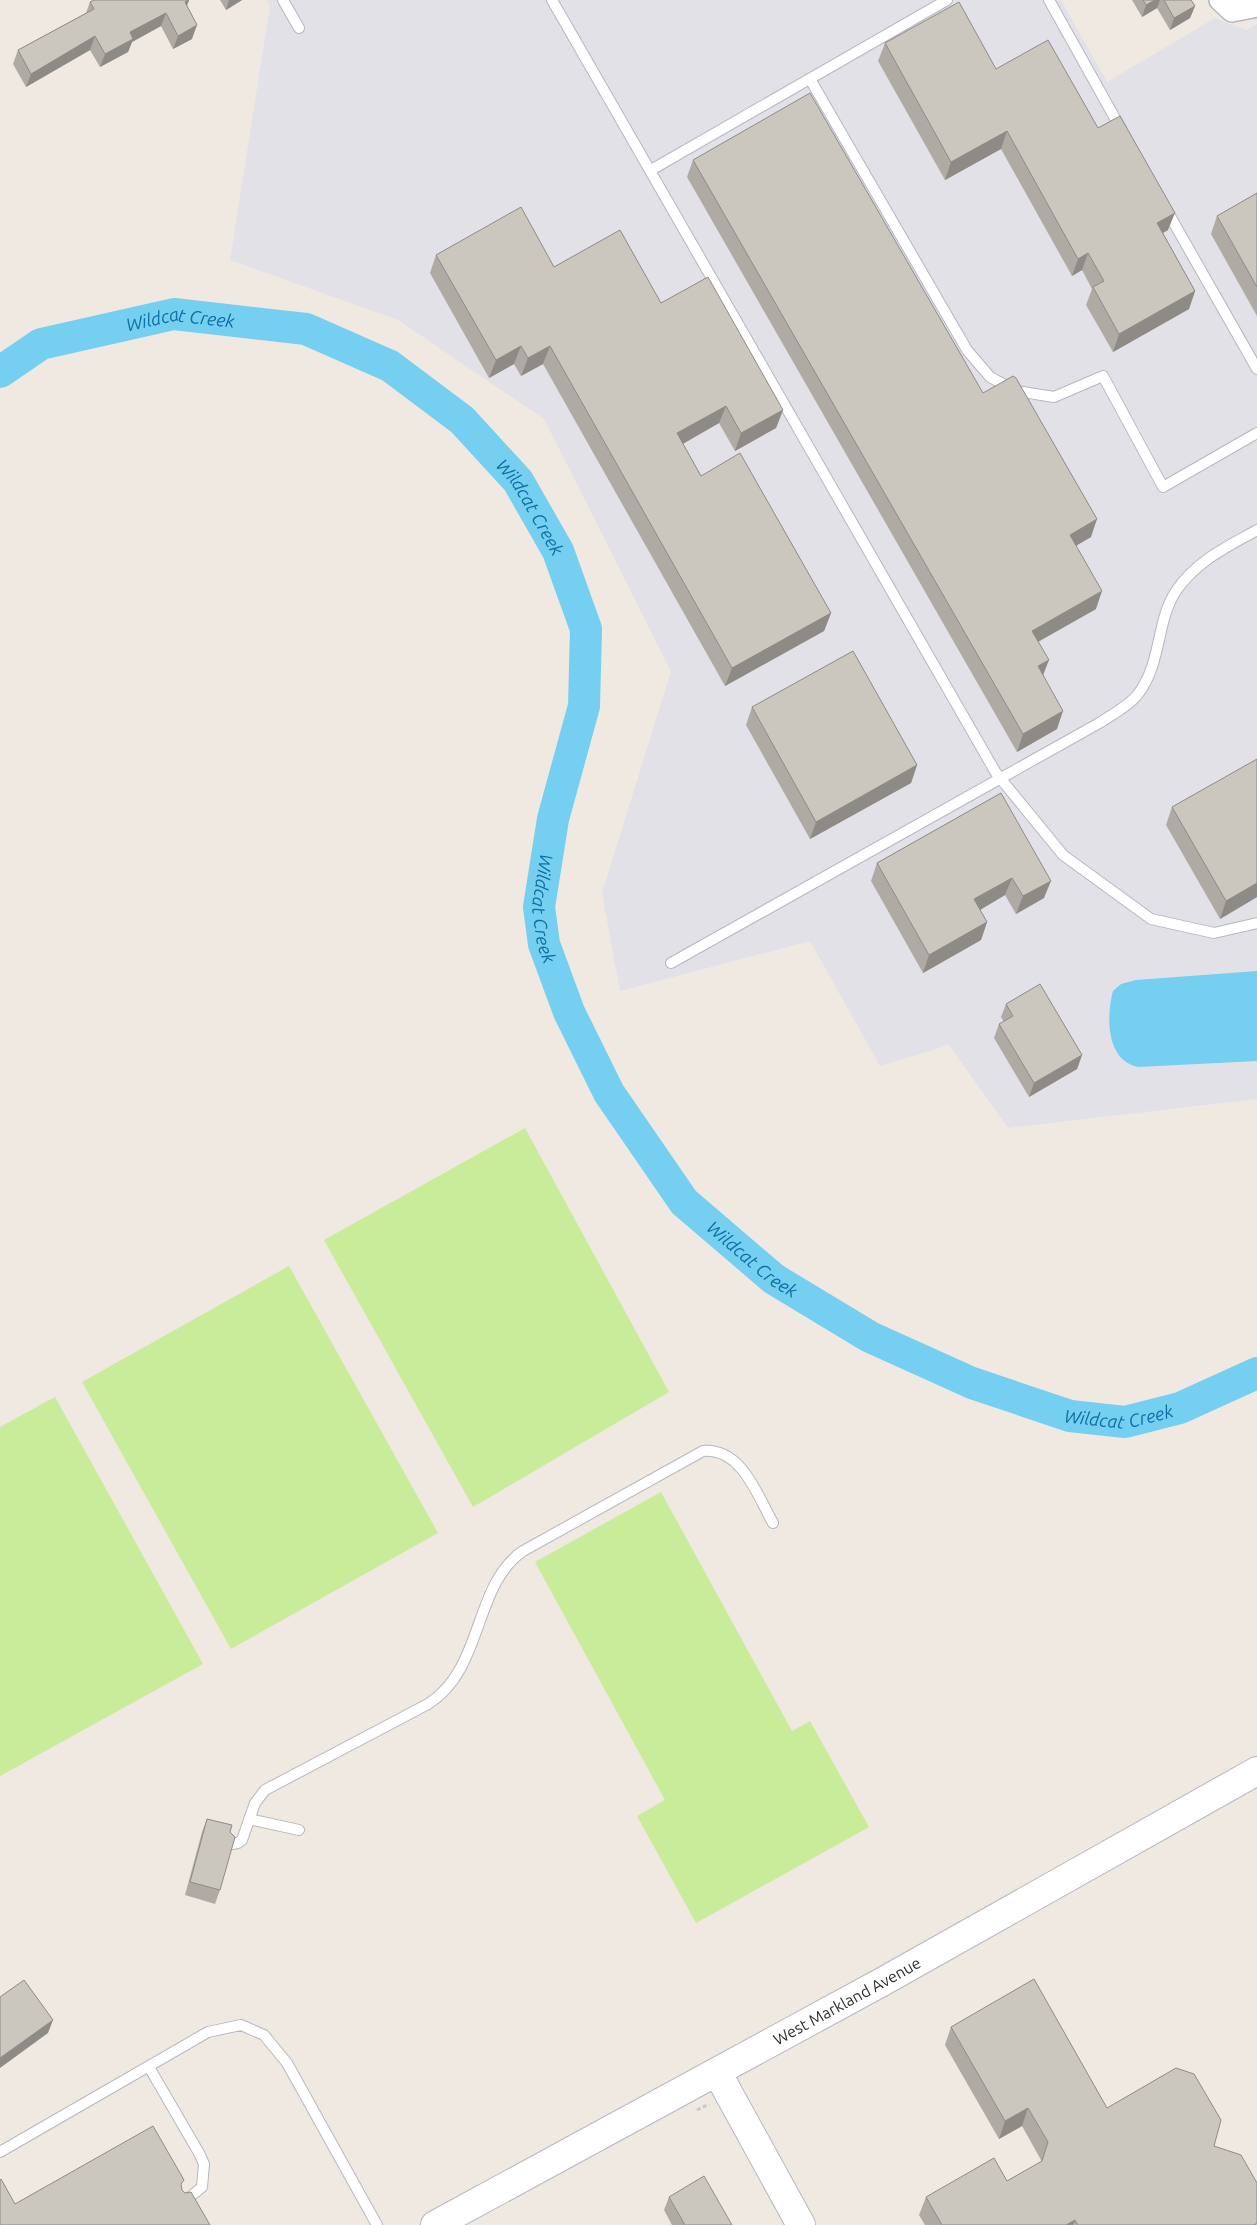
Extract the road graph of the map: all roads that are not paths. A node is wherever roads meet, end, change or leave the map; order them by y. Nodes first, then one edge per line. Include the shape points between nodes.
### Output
1 (283, 0) edge
2 (552, 0) edge
3 (947, 0) edge
4 (1048, 0) edge
5 (1228, 5) edge
6 (1257, 6) edge
7 (299, 28) dead end
8 (810, 79) junction
9 (1126, 138) edge
10 (651, 170) junction
11 (1160, 198) edge
12 (1257, 369) edge
13 (1257, 433) edge
14 (1257, 530) edge
15 (1000, 778) junction
16 (1257, 923) edge
17 (670, 962) dead end
18 (773, 1523) dead end
19 (1257, 1772) edge
20 (249, 1819) junction
21 (299, 1830) dead end
22 (232, 1844) edge
23 (149, 2067) junction
24 (717, 2072) junction
25 (0, 2152) edge
26 (181, 2204) edge
27 (377, 2225) edge
28 (435, 2225) edge
29 (802, 2225) edge

1 - 7 lane
2 - 10 lane
3 - 8 lane
4 - 9 lane
5 - 6 street
8 - 10 lane
8 - 13 lane via 967,350 990,377 1016,390 1054,397 1103,376 1163,487
10 - 15 lane
11 - 12 lane
14 - 15 lane via 1202,561 1175,592 1162,628 1154,667 1137,696 1101,722
15 - 16 lane via 1063,855 1151,919 1214,934
15 - 17 lane
18 - 20 lane via 736,1462 716,1450 703,1451 531,1546 504,1566 459,1672 446,1690 428,1704 274,1784 259,1796
19 - 24 main road, West Markland Avenue
20 - 21 lane
20 - 22 lane via 242,1840
23 - 25 lane
23 - 26 lane via 204,2164 202,2187
23 - 27 lane via 208,2032 241,2025 264,2035 286,2063
24 - 28 main road, West Markland Avenue
24 - 29 main road

